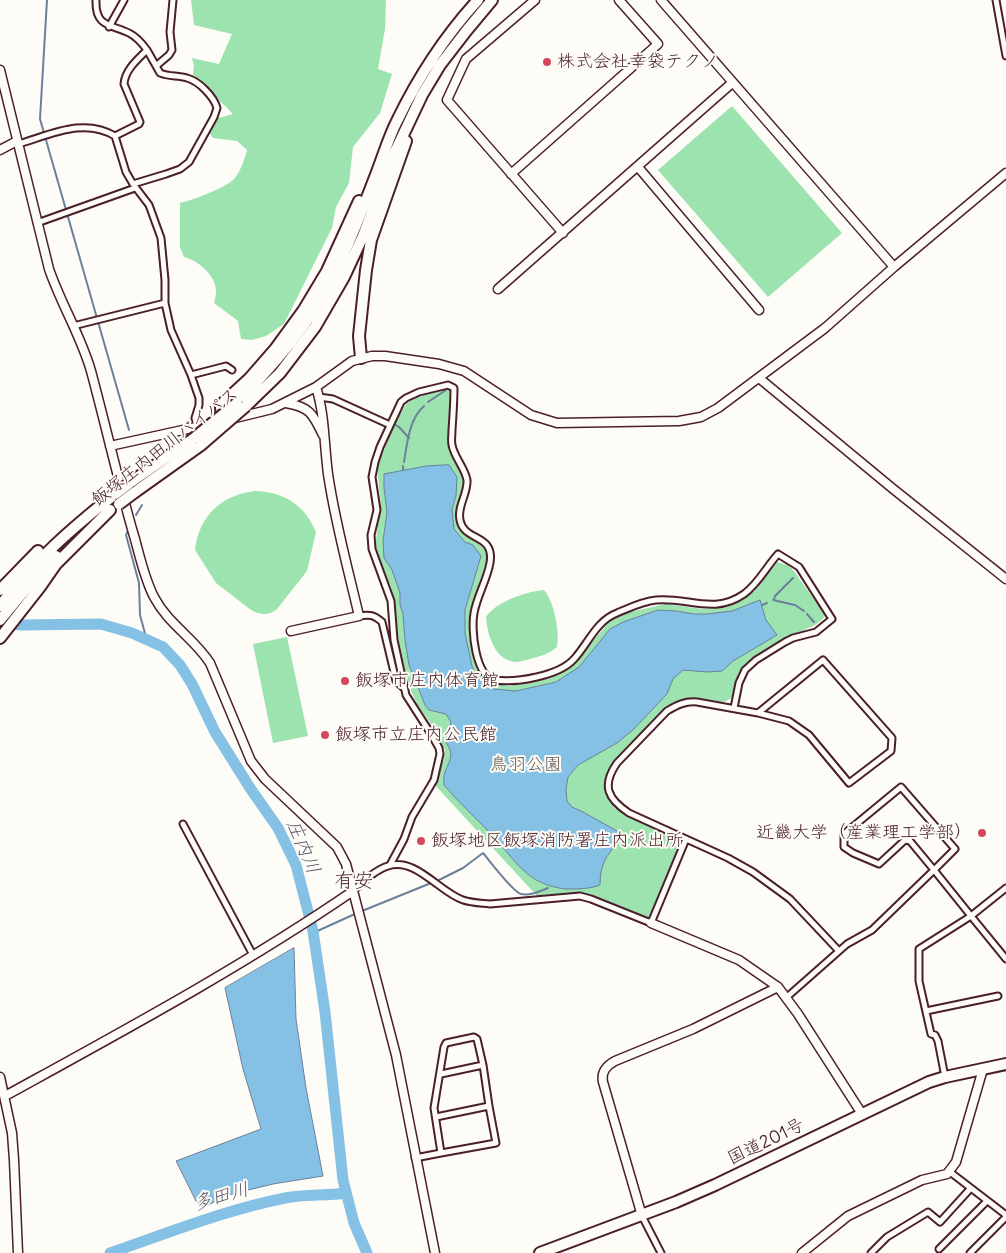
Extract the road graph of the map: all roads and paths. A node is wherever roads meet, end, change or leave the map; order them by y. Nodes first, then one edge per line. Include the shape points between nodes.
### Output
1 (96, 0) edge
2 (124, 0) edge
3 (173, 0) edge
4 (478, 0) edge
5 (492, 0) edge
6 (535, 0) edge
7 (619, 0) edge
8 (661, 0) edge
9 (996, 0) edge
10 (1003, 25) edge
11 (109, 27) junction
12 (147, 50) junction
13 (1006, 56) edge
14 (156, 66) junction
15 (0, 70) edge
16 (732, 84) junction
17 (422, 95) junction
18 (397, 120) junction
19 (116, 136) junction
20 (18, 143) junction
21 (0, 150) edge
22 (638, 167) junction
23 (1006, 173) edge
24 (511, 174) junction
25 (134, 186) junction
26 (37, 222) junction
27 (563, 233) junction
28 (894, 267) junction
29 (498, 290) dead end
30 (164, 303) junction
31 (759, 310) dead end
32 (73, 326) junction
33 (361, 358) junction
34 (232, 370) dead end
35 (191, 375) junction
36 (759, 378) junction
37 (316, 386) junction
38 (319, 397) junction
39 (285, 403) junction
40 (242, 405) junction
41 (222, 421) junction
42 (390, 425) junction
43 (197, 427) junction
44 (325, 439) junction
45 (110, 446) junction
46 (114, 501) junction
47 (1006, 579) edge
48 (4, 599) edge
49 (359, 616) junction
50 (0, 620) edge
51 (291, 631) dead end
52 (0, 638) edge
53 (405, 688) junction
54 (734, 708) junction
55 (758, 713) junction
56 (183, 824) dead end
57 (686, 839) junction
58 (390, 865) junction
59 (934, 870) junction
60 (1004, 889) edge
61 (353, 890) junction
62 (1006, 896) edge
63 (971, 916) junction
64 (651, 923) junction
65 (839, 951) junction
66 (253, 956) junction
67 (1006, 960) edge
68 (778, 986) junction
69 (998, 996) dead end
70 (787, 998) junction
71 (926, 1011) junction
72 (1006, 1064) edge
73 (483, 1065) junction
74 (983, 1069) junction
75 (441, 1074) junction
76 (0, 1077) edge
77 (945, 1077) junction
78 (3, 1100) edge
79 (489, 1106) junction
80 (862, 1114) junction
81 (436, 1117) junction
82 (441, 1153) junction
83 (415, 1158) junction
84 (950, 1172) junction
85 (970, 1189) junction
86 (987, 1201) junction
87 (642, 1216) junction
88 (1006, 1216) edge
89 (939, 1249) dead end
90 (18, 1253) edge
91 (435, 1253) edge
92 (540, 1253) edge
93 (661, 1253) edge
94 (803, 1253) edge
95 (871, 1253) edge
96 (970, 1253) edge

1 - 11 street via 96,13
2 - 11 street
3 - 14 street via 172,50
4 - 18 highway, 飯塚庄内田川バイパス via 430,61
5 - 17 highway, 飯塚庄内田川バイパス via 440,65
6 - 24 street via 466,59 447,100
7 - 24 street via 658,44
8 - 16 street
9 - 10 street
10 - 13 street
11 - 12 street via 128,33 141,41
12 - 14 street
12 - 19 street via 124,80 140,122
14 - 25 street via 160,73 195,81 216,108 189,162 180,169
15 - 20 street
16 - 22 street
16 - 28 street
17 - 33 highway via 371,240 358,336
17 - 40 highway, 飯塚庄内田川バイパス via 395,152 363,236 315,327 280,373
18 - 40 highway, 飯塚庄内田川バイパス via 334,275 308,320
18 - 41 highway via 327,271 276,348 224,402
19 - 20 street via 100,129 81,127
19 - 25 street via 126,172
20 - 21 street
20 - 26 street
22 - 27 street
22 - 31 street
23 - 28 street
24 - 27 street
25 - 26 street
25 - 30 street via 149,205 160,238
26 - 32 street via 49,269
27 - 29 street
28 - 36 street via 826,328
30 - 32 street
30 - 35 street via 171,330
32 - 45 street via 87,358
33 - 36 street via 385,356 464,371 531,415 556,422 679,421 700,417
33 - 37 street via 343,365
34 - 35 street via 226,366
35 - 43 street via 199,398 195,418
36 - 47 street
37 - 38 street
37 - 39 street
38 - 42 street via 333,399
38 - 44 street
39 - 41 street
39 - 44 street via 307,409
40 - 46 highway, 飯塚庄内田川バイパス, bridge via 197,442
41 - 43 street
42 - 53 street via 372,477 377,510 371,535 372,549 391,600 394,640
42 - 54 street via 406,398 432,388 448,385 454,388 451,445 467,478 460,521 466,530 485,542 490,551 490,563 474,612 473,626 482,670 493,680 530,678 565,667 602,622 632,606 671,599 714,605 729,602 744,594 778,554 799,567 832,619 816,632 793,638 756,660 745,670
43 - 45 street
44 - 49 street via 342,548
45 - 61 street via 154,596 165,616 201,649 210,663 251,761 265,779 337,847 346,864
46 - 48 highway, 飯塚庄内田川バイパス via 43,568
46 - 48 highway via 85,512 53,536
46 - 52 highway via 56,564
48 - 50 highway, 飯塚庄内田川バイパス
49 - 51 street
49 - 53 street via 370,614 382,622 396,681
53 - 58 street via 409,701 440,754 431,785
54 - 55 street
54 - 57 street via 697,702 675,705 610,773 608,789 618,806
55 - 55 street via 789,721 809,735 849,783 891,751 892,738 823,660
56 - 66 street
57 - 64 street
57 - 65 street via 745,867 774,887
58 - 61 street
58 - 64 street via 419,871 462,900 490,904 580,896
59 - 59 street via 910,841 905,840 879,864 844,847 844,834 901,787 955,849
59 - 63 street
59 - 65 street via 872,930
60 - 62 street
60 - 63 street
61 - 66 street
61 - 83 street via 396,1055
63 - 67 street
63 - 71 street via 919,949 919,981
64 - 68 street via 739,960
65 - 70 street
66 - 78 street
68 - 70 street
68 - 87 street via 693,1029 615,1061 605,1069 603,1082
69 - 71 street
70 - 80 street
71 - 77 street via 931,1034 938,1041
72 - 74 highway, 国道201号
73 - 75 street
73 - 75 street via 474,1036 446,1043
73 - 79 street
74 - 77 highway, 国道201号
74 - 84 street via 956,1162
75 - 81 street via 434,1108
76 - 78 street
77 - 80 highway, 国道201号
78 - 90 street via 12,1133
79 - 81 street
79 - 82 street via 496,1144
80 - 87 highway, 国道201号 via 715,1185
81 - 82 street
82 - 83 street
83 - 91 street
84 - 85 street
84 - 94 street via 908,1186 848,1216
85 - 86 street
85 - 95 street via 940,1222 928,1212 887,1236
86 - 88 street
86 - 89 street
87 - 92 highway, 国道201号
87 - 93 street
88 - 96 street

